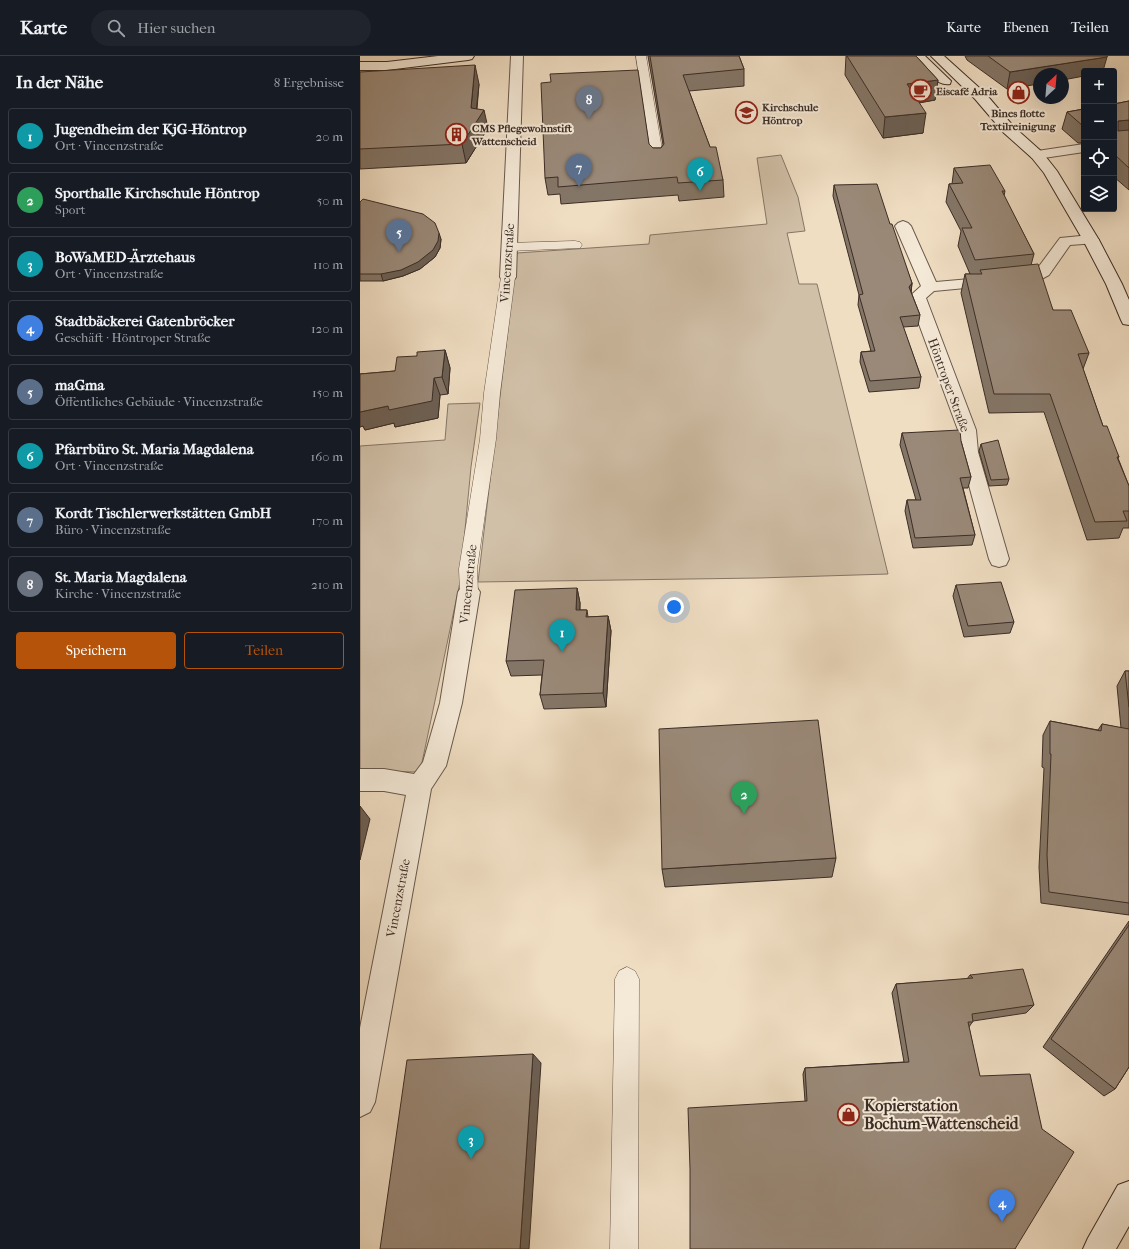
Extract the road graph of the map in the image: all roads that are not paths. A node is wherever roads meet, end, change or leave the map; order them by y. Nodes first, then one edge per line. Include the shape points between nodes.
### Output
1 (390, 56) edge
2 (468, 56) edge
3 (517, 56) edge
4 (641, 56) edge
5 (918, 56) edge
6 (937, 56) edge
7 (360, 65) edge
8 (1009, 130) junction
9 (1081, 148) edge
10 (1037, 155) junction
11 (658, 161) edge
12 (903, 226) dead end
13 (1091, 240) junction
14 (575, 244) dead end
15 (509, 247) junction
16 (508, 277) joint
17 (930, 287) junction
18 (1129, 320) edge
19 (999, 560) dead end
20 (469, 592) joint
21 (360, 780) edge
22 (420, 786) junction
23 (627, 979) dead end
24 (360, 1102) edge
25 (1129, 1196) edge
26 (624, 1249) edge
27 (1099, 1249) edge

1 - 7 street
2 - 7 street via 387,66
3 - 15 street, Vincenzstraße
4 - 11 lane
5 - 8 street via 928,68 980,111
6 - 8 street via 980,96
8 - 10 street
9 - 10 street
10 - 13 street via 1050,171
12 - 17 street
13 - 17 street via 1065,241 1043,272 1032,278
13 - 18 street
14 - 15 lane
15 - 16 street, Vincenzstraße
16 - 20 lane, Vincenzstraße via 488,439 468,570
17 - 19 street, Höntroper Straße via 917,297 967,430 969,452
20 - 22 street, Vincenzstraße via 452,703 434,766
21 - 22 street via 384,780
22 - 24 street, Vincenzstraße
23 - 26 lane
25 - 27 street

